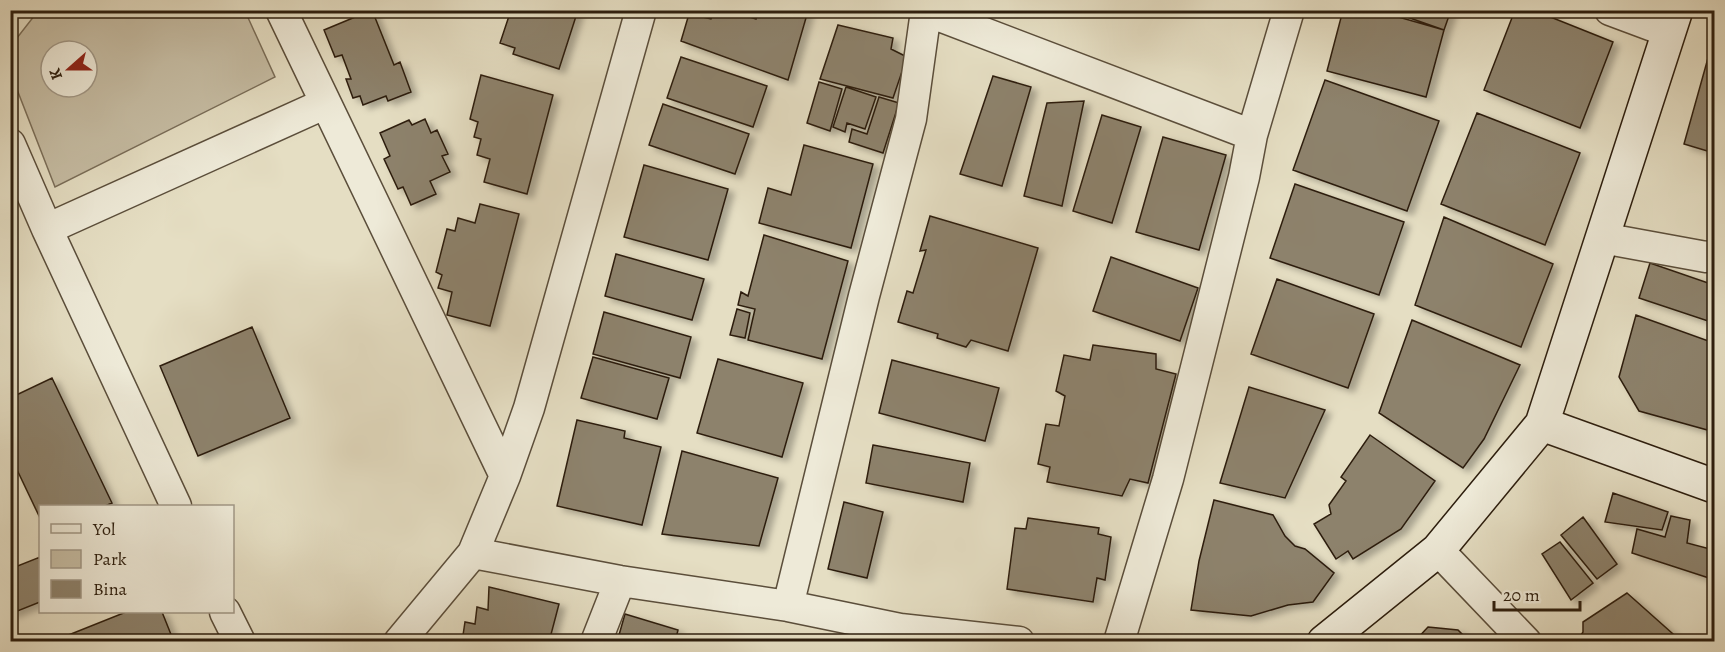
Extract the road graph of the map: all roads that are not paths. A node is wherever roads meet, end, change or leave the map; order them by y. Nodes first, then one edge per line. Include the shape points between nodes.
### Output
1 (281, 10) edge
2 (641, 10) edge
3 (1289, 10) edge
4 (1610, 10) edge
5 (925, 11) edge
6 (1672, 21) edge
7 (324, 104) junction
8 (1252, 135) junction
9 (10, 144) edge
10 (47, 229) junction
11 (1602, 238) junction
12 (1714, 256) edge
13 (1542, 424) junction
14 (505, 476) junction
15 (1714, 486) edge
16 (175, 505) edge
17 (1438, 550) junction
18 (473, 553) junction
19 (620, 580) junction
20 (788, 606) junction
21 (226, 613) edge
22 (898, 635) edge
23 (240, 642) edge
24 (399, 642) edge
25 (596, 642) edge
26 (1019, 642) edge
27 (1119, 642) edge
28 (1324, 642) edge
29 (1526, 642) edge

1 - 7 street
2 - 14 street via 529,408
3 - 8 street
4 - 6 street
5 - 8 street
5 - 20 street via 911,119
6 - 11 main road
7 - 10 street
7 - 14 street
8 - 27 street via 1168,479
9 - 10 street
10 - 16 street
11 - 12 street
11 - 13 main road
13 - 15 main road
13 - 17 main road
14 - 18 street
17 - 28 main road
17 - 29 street
18 - 19 street
18 - 24 street
19 - 20 street
19 - 25 street
20 - 22 street
21 - 23 street
22 - 26 street

